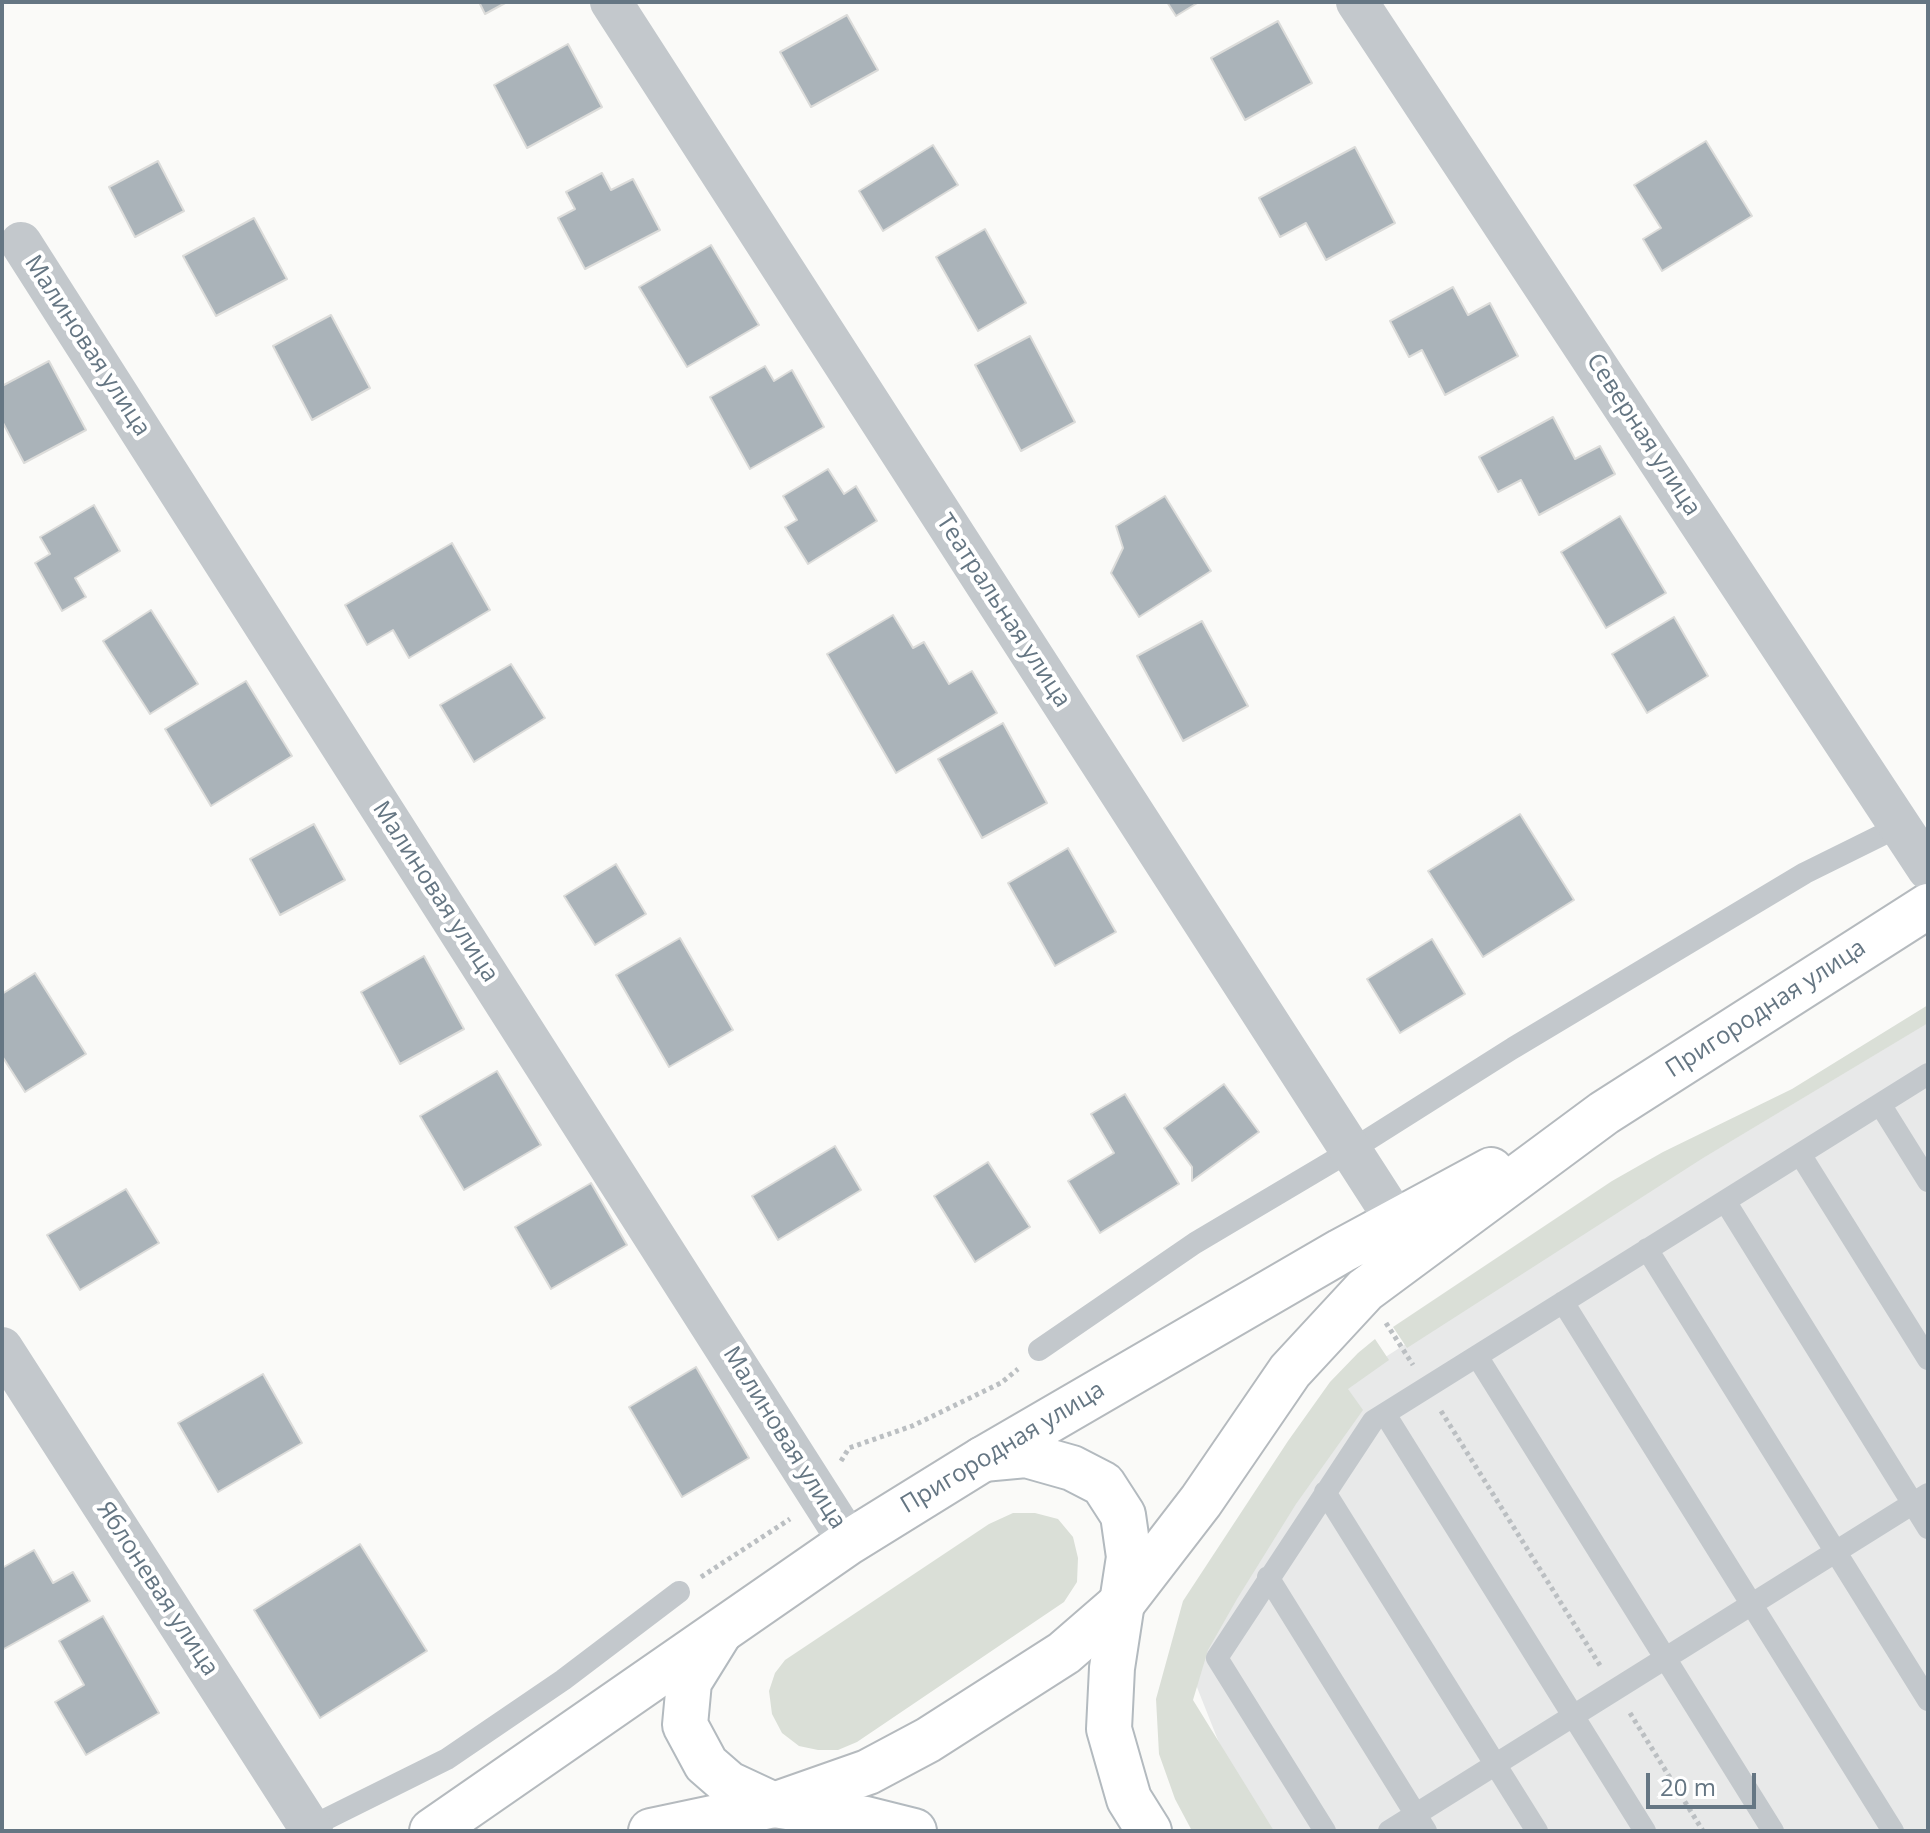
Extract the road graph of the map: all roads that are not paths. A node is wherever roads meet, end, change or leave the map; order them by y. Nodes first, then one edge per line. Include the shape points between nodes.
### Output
1 (611, 2) edge
2 (1357, 2) edge
3 (21, 243) dead end
4 (1914, 817) edge
5 (1928, 869) edge
6 (1928, 906) edge
7 (1928, 1074) edge
8 (1880, 1104) junction
9 (1604, 1113) junction
10 (1350, 1151) junction
11 (1800, 1154) junction
12 (1928, 1181) edge
13 (1725, 1201) junction
14 (1395, 1219) junction
15 (1647, 1249) junction
16 (1563, 1302) junction
17 (2, 1348) edge
18 (1039, 1350) road end
19 (1477, 1356) junction
20 (1928, 1359) edge
21 (1385, 1414) junction
22 (983, 1459) junction
23 (1325, 1492) junction
24 (1920, 1499) edge
25 (1928, 1528) edge
26 (849, 1542) junction
27 (1836, 1552) junction
28 (1268, 1577) junction
29 (679, 1592) road end
30 (1124, 1601) junction
31 (1752, 1605) junction
32 (720, 1632) junction
33 (1665, 1658) junction
34 (1928, 1700) edge
35 (1573, 1716) junction
36 (1496, 1764) junction
37 (774, 1805) junction
38 (1421, 1822) edge
39 (311, 1829) edge
40 (432, 1831) edge
41 (651, 1831) edge
42 (914, 1831) edge
43 (1149, 1831) edge
44 (1325, 1831) edge
45 (1389, 1831) edge
46 (1537, 1831) edge
47 (1645, 1831) edge
48 (1773, 1831) edge
49 (1893, 1831) edge

1 - 10 street, Театральная улица
2 - 4 street, Северная улица
3 - 26 street, Малиновая улица
4 - 5 street, Северная улица
4 - 10 lane via 1805,873
6 - 9 main road, Пригородная улица
7 - 8 lane
8 - 11 lane
8 - 12 lane
9 - 14 main road, Пригородная улица
9 - 30 main road, Пригородная улица via 1365,1290 1290,1371
10 - 14 street, Театральная улица
10 - 18 lane via 1195,1243
11 - 13 lane
11 - 20 lane
13 - 15 lane
13 - 24 lane
14 - 22 main road, Пригородная улица
15 - 16 lane
15 - 27 lane
16 - 19 lane
16 - 31 lane
17 - 39 street, Яблоневая улица
19 - 21 lane
19 - 33 lane
21 - 23 lane via 1373,1421
21 - 35 lane
22 - 26 main road, Пригородная улица
22 - 30 main road via 1026,1455 1072,1468 1103,1484 1123,1515 1129,1557
23 - 28 lane
23 - 36 lane
24 - 25 lane
24 - 27 lane
26 - 32 main road, Пригородная улица
27 - 31 lane
27 - 34 lane
28 - 38 lane
28 - 44 lane via 1217,1658
29 - 39 lane via 447,1759
30 - 37 main road, Пригородная улица via 1064,1653 928,1740 868,1772
30 - 43 main road via 1112,1668 1109,1729 1129,1799
31 - 33 lane
31 - 49 lane
32 - 37 main road via 689,1682 685,1725 706,1764 729,1784
32 - 40 main road, Пригородная улица
33 - 35 lane
33 - 48 lane
35 - 36 lane
35 - 47 lane
36 - 38 lane
36 - 46 lane
37 - 41 main road, Пригородная улица
37 - 42 main road
38 - 45 lane

